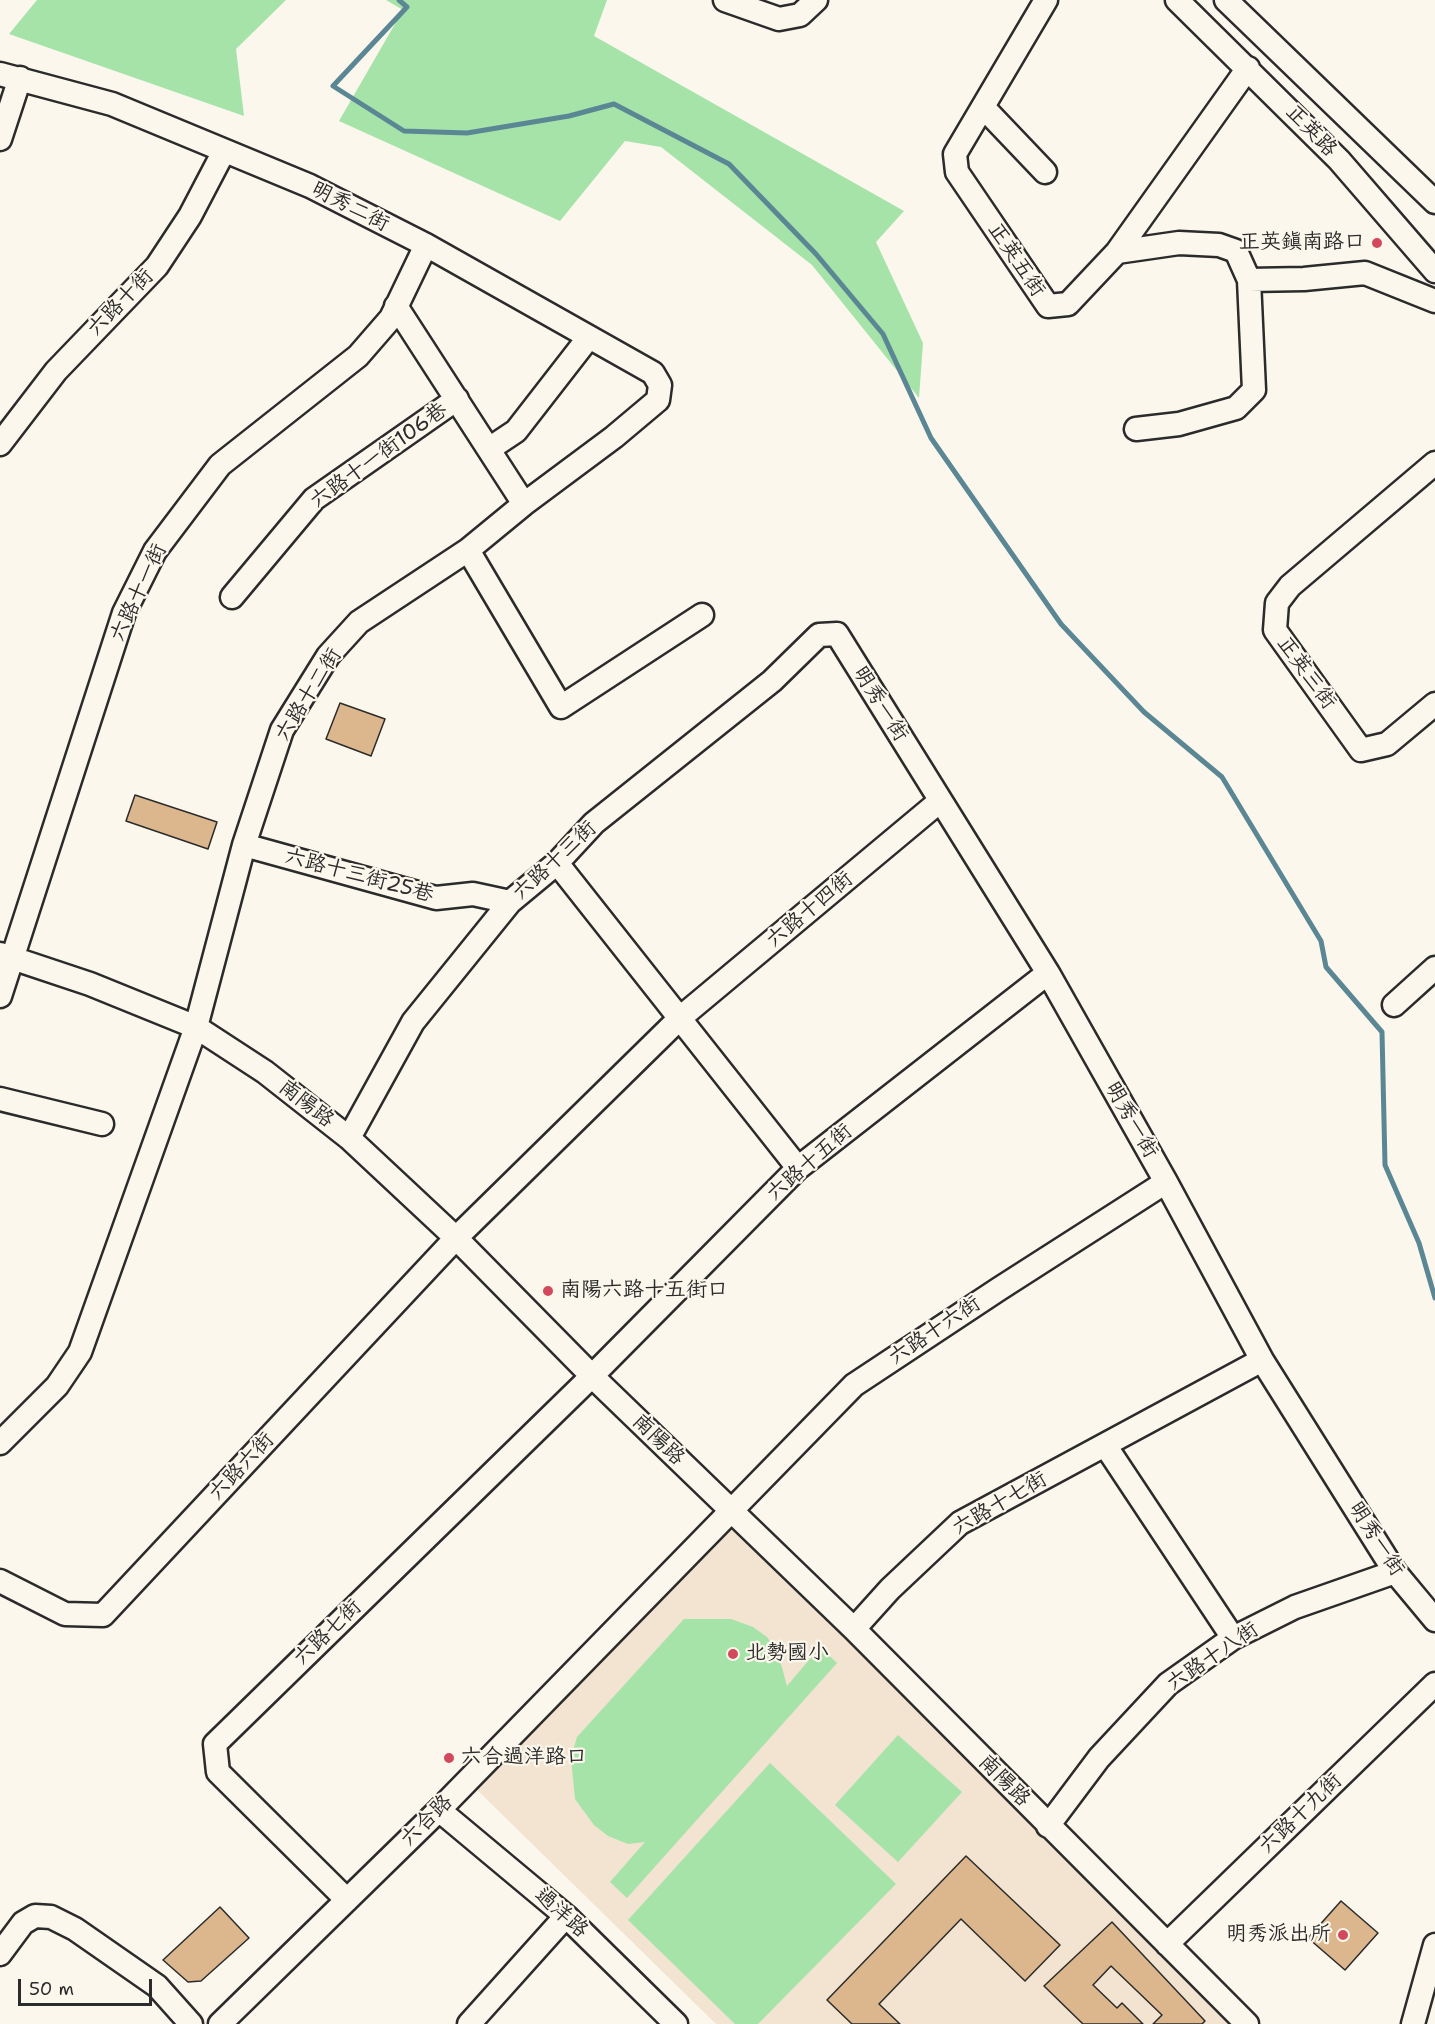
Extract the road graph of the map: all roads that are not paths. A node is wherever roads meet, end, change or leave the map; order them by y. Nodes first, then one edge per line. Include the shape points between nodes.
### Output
1 (725, 0) edge
2 (816, 0) edge
3 (1046, 0) edge
4 (1177, 0) edge
5 (1226, 0) edge
6 (1248, 68) junction
7 (10, 76) edge
8 (984, 108) junction
9 (0, 139) edge
10 (224, 151) junction
11 (1045, 172) dead end
12 (1435, 202) edge
13 (426, 245) junction
14 (1116, 252) junction
15 (1435, 271) edge
16 (1249, 280) junction
17 (1435, 301) edge
18 (396, 306) junction
19 (589, 337) junction
20 (457, 399) junction
21 (658, 400) joint
22 (1136, 429) dead end
23 (0, 444) edge
24 (489, 449) junction
25 (1435, 463) edge
26 (524, 504) junction
27 (468, 550) junction
28 (232, 597) dead end
29 (702, 615) dead end
30 (819, 635) joint
31 (1435, 704) edge
32 (940, 801) junction
33 (244, 845) junction
34 (557, 863) junction
35 (510, 902) junction
36 (6, 956) edge
37 (1435, 968) edge
38 (1048, 973) junction
39 (0, 996) edge
40 (1394, 1005) dead end
41 (680, 1018) junction
42 (196, 1027) junction
43 (0, 1099) edge
44 (102, 1124) dead end
45 (349, 1138) junction
46 (798, 1168) junction
47 (1166, 1182) junction
48 (456, 1238) junction
49 (1262, 1360) junction
50 (592, 1376) junction
51 (0, 1443) edge
52 (1106, 1445) junction
53 (730, 1511) junction
54 (1395, 1572) junction
55 (0, 1581) edge
56 (1435, 1620) edge
57 (854, 1629) junction
58 (1233, 1638) junction
59 (1435, 1684) edge
60 (439, 1809) junction
61 (1048, 1826) junction
62 (347, 1900) junction
63 (566, 1916) junction
64 (1167, 1944) junction
65 (1435, 1945) edge
66 (0, 1954) edge
67 (191, 2024) edge
68 (220, 2024) edge
69 (469, 2024) edge
70 (676, 2024) edge
71 (1247, 2024) edge
72 (1413, 2024) edge

1 - 2 street via 779,19 800,15
3 - 8 street, 正英五街
4 - 6 street, 正英路
5 - 12 street, 正英路
6 - 14 street, 正英五街
6 - 15 street, 正英路 via 1339,160
7 - 9 street
7 - 10 street, 明秀二街 via 112,104
8 - 11 street
8 - 14 street, 正英五街 via 955,154 957,172 1048,306 1068,304
10 - 13 street, 明秀二街 via 310,186
10 - 23 street, 六路十街 via 190,216 157,266 56,371
13 - 18 street, 六路十一街
13 - 19 street, 明秀二街
14 - 16 street via 1179,243 1219,245 1236,251
16 - 17 street via 1365,273
16 - 22 street via 1254,390 1236,408 1179,424
18 - 20 street, 六路十一街106巷
18 - 36 street, 六路十一街 via 391,318 358,356 220,465 154,551 124,613
19 - 21 street, 明秀二街 via 653,373 660,385
19 - 24 street via 516,431
20 - 24 street, 六路十一街106巷
20 - 28 street, 六路十一街106巷 via 314,499
21 - 26 street, 六路十二街
24 - 26 street, 六路十一街106巷
25 - 31 street, 正英三街 via 1290,585 1277,603 1275,630 1361,750 1387,744
26 - 27 street, 六路十二街
27 - 29 street via 561,707
27 - 33 street, 六路十二街 via 359,622 328,656 282,730
30 - 32 street, 明秀一街 via 837,634
30 - 34 street, 六路十三街 via 771,681 594,823
32 - 38 street, 明秀一街
32 - 41 street, 六路十四街
33 - 35 street, 六路十三街25巷 via 436,898 473,894
33 - 42 street, 六路十二街
34 - 35 street, 六路十三街
34 - 41 street
35 - 45 street, 六路十三街 via 413,1022
36 - 39 street, 六路十一街
36 - 42 street, 南陽路 via 90,984
37 - 40 street
38 - 46 street, 六路十五街
38 - 47 street, 明秀一街
41 - 46 street
41 - 48 street, 六路十四街
42 - 45 street, 南陽路 via 265,1072
42 - 51 street via 80,1352 57,1386
43 - 44 street
45 - 48 street, 南陽路
46 - 50 street, 六路十五街
47 - 49 street, 明秀一街
47 - 53 street, 六路十六街 via 854,1385
48 - 50 street, 南陽路
48 - 55 street, 六路六街 via 104,1615 65,1614
49 - 52 street, 六路十七街
49 - 54 street, 明秀一街
50 - 53 street, 南陽路
50 - 62 street, 六路七街 via 215,1744 218,1772
52 - 57 street, 六路十七街 via 960,1523
52 - 58 street
53 - 57 street, 南陽路
53 - 60 street, 六合路
54 - 56 street, 明秀一街
54 - 58 street, 六路十八街 via 1295,1607
57 - 61 street, 南陽路
58 - 61 street, 六路十八街 via 1168,1684 1099,1758
59 - 64 street, 六路十九街
60 - 62 street, 六合路
60 - 63 street, 過洋路
61 - 64 street, 南陽路
62 - 68 street, 六合路
63 - 69 street
63 - 70 street, 過洋路
64 - 71 street, 南陽路
65 - 72 street
66 - 67 street via 23,1923 35,1916 51,1917 75,1929 157,1986

